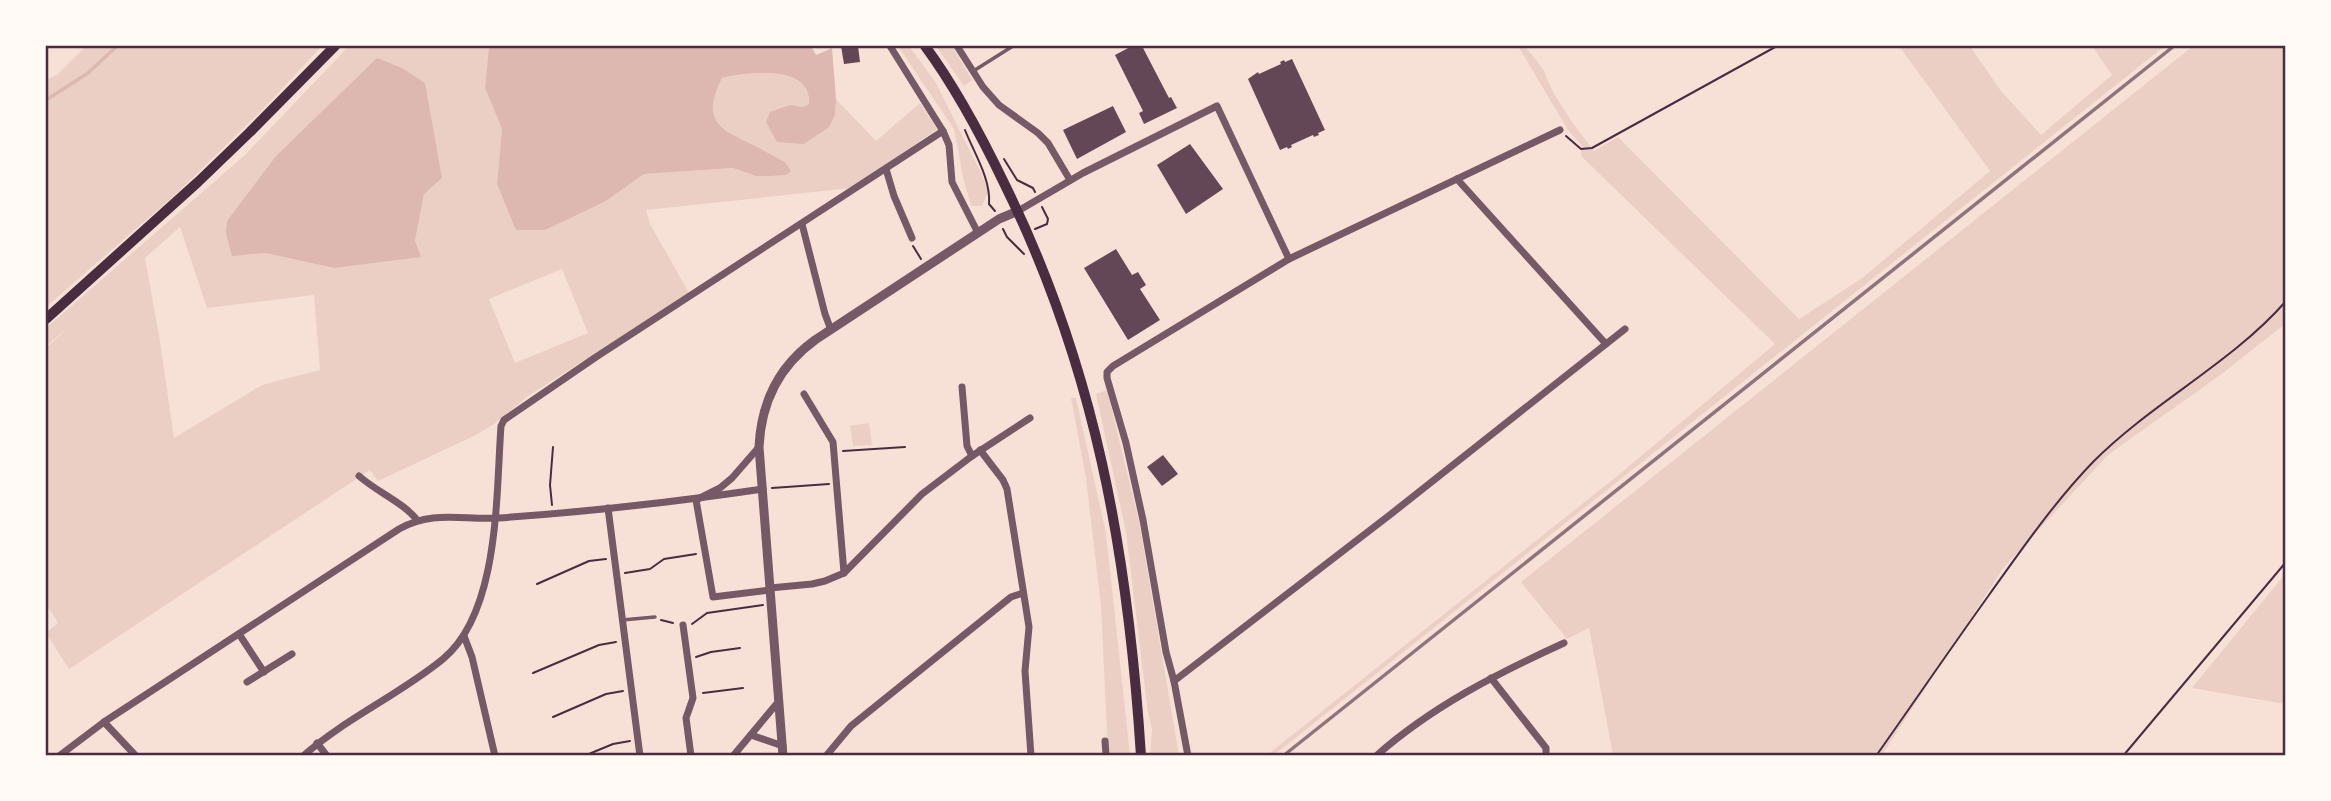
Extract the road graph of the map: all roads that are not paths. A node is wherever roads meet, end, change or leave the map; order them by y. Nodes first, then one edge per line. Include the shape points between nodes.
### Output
1 (335, 46) edge
2 (890, 46) edge
3 (925, 46) edge
4 (957, 46) edge
5 (1013, 46) edge
6 (973, 71) junction
7 (1560, 130) road end
8 (943, 131) junction
9 (886, 169) junction
10 (1457, 179) junction
11 (1070, 180) junction
12 (1018, 211) junction
13 (802, 224) junction
14 (978, 233) junction
15 (912, 238) road end
16 (1289, 259) junction
17 (46, 319) edge
18 (1625, 329) dead end
19 (831, 330) junction
20 (1606, 344) junction
21 (961, 387) dead end
22 (804, 394) dead end
23 (1030, 418) dead end
24 (759, 447) junction
25 (980, 450) junction
26 (972, 456) junction
27 (359, 476) dead end
28 (763, 489) junction
29 (696, 500) junction
30 (608, 508) junction
31 (496, 518) junction
32 (418, 520) junction
33 (844, 573) junction
34 (770, 589) junction
35 (1023, 593) junction
36 (655, 617) road end
37 (622, 621) junction
38 (683, 625) road end
39 (239, 634) junction
40 (464, 636) junction
41 (1564, 643) dead end
42 (292, 654) dead end
43 (264, 672) junction
44 (1491, 678) junction
45 (1174, 681) junction
46 (247, 682) dead end
47 (779, 701) junction
48 (104, 722) junction
49 (751, 735) junction
50 (1105, 741) dead end
51 (317, 743) junction
52 (783, 751) edge
53 (59, 755) edge
54 (136, 755) edge
55 (303, 755) edge
56 (327, 755) edge
57 (495, 755) edge
58 (640, 755) edge
59 (691, 755) edge
60 (733, 755) edge
61 (826, 755) edge
62 (1031, 755) edge
63 (1106, 755) edge
64 (1141, 755) edge
65 (1188, 755) edge
66 (1376, 755) edge
67 (1546, 755) edge

1 - 17 main road via 198,182
2 - 8 street
3 - 12 main road via 976,126
4 - 6 street
5 - 6 lane
6 - 11 street via 999,105 1048,143
7 - 10 street
8 - 9 street
8 - 14 street via 952,181
9 - 13 street
9 - 15 street
10 - 16 street
10 - 20 street
11 - 12 street
11 - 16 street via 1217,106
12 - 14 street
12 - 64 main road via 1068,336 1108,483 1126,599
13 - 19 street
13 - 31 street via 504,420
14 - 19 street
16 - 45 street via 1107,372 1140,507
18 - 20 street
19 - 24 street via 803,349 781,374 764,410
20 - 45 street
21 - 26 street
22 - 33 street via 832,438
23 - 25 street
24 - 28 street
24 - 29 street via 732,478
25 - 26 street
25 - 35 street via 1007,489
26 - 33 street via 915,501
27 - 32 street
28 - 29 street
28 - 34 street
29 - 30 street
29 - 34 street via 713,597
30 - 31 street
30 - 37 street
31 - 32 street
31 - 40 street via 485,579
32 - 39 street
33 - 34 street via 812,584
34 - 47 street
35 - 61 street via 1011,597 851,726
35 - 62 street
36 - 37 lane
37 - 58 street
38 - 59 street via 692,694 686,718
39 - 43 street
39 - 48 street
40 - 51 street via 443,659 394,695
40 - 57 street
41 - 44 street
42 - 43 street
43 - 46 street
44 - 66 street via 1410,727
44 - 67 street via 1546,748
45 - 65 street
47 - 49 street
47 - 52 street
48 - 53 street
48 - 54 street
49 - 52 street
49 - 60 street
50 - 63 street
51 - 55 street
51 - 56 street

